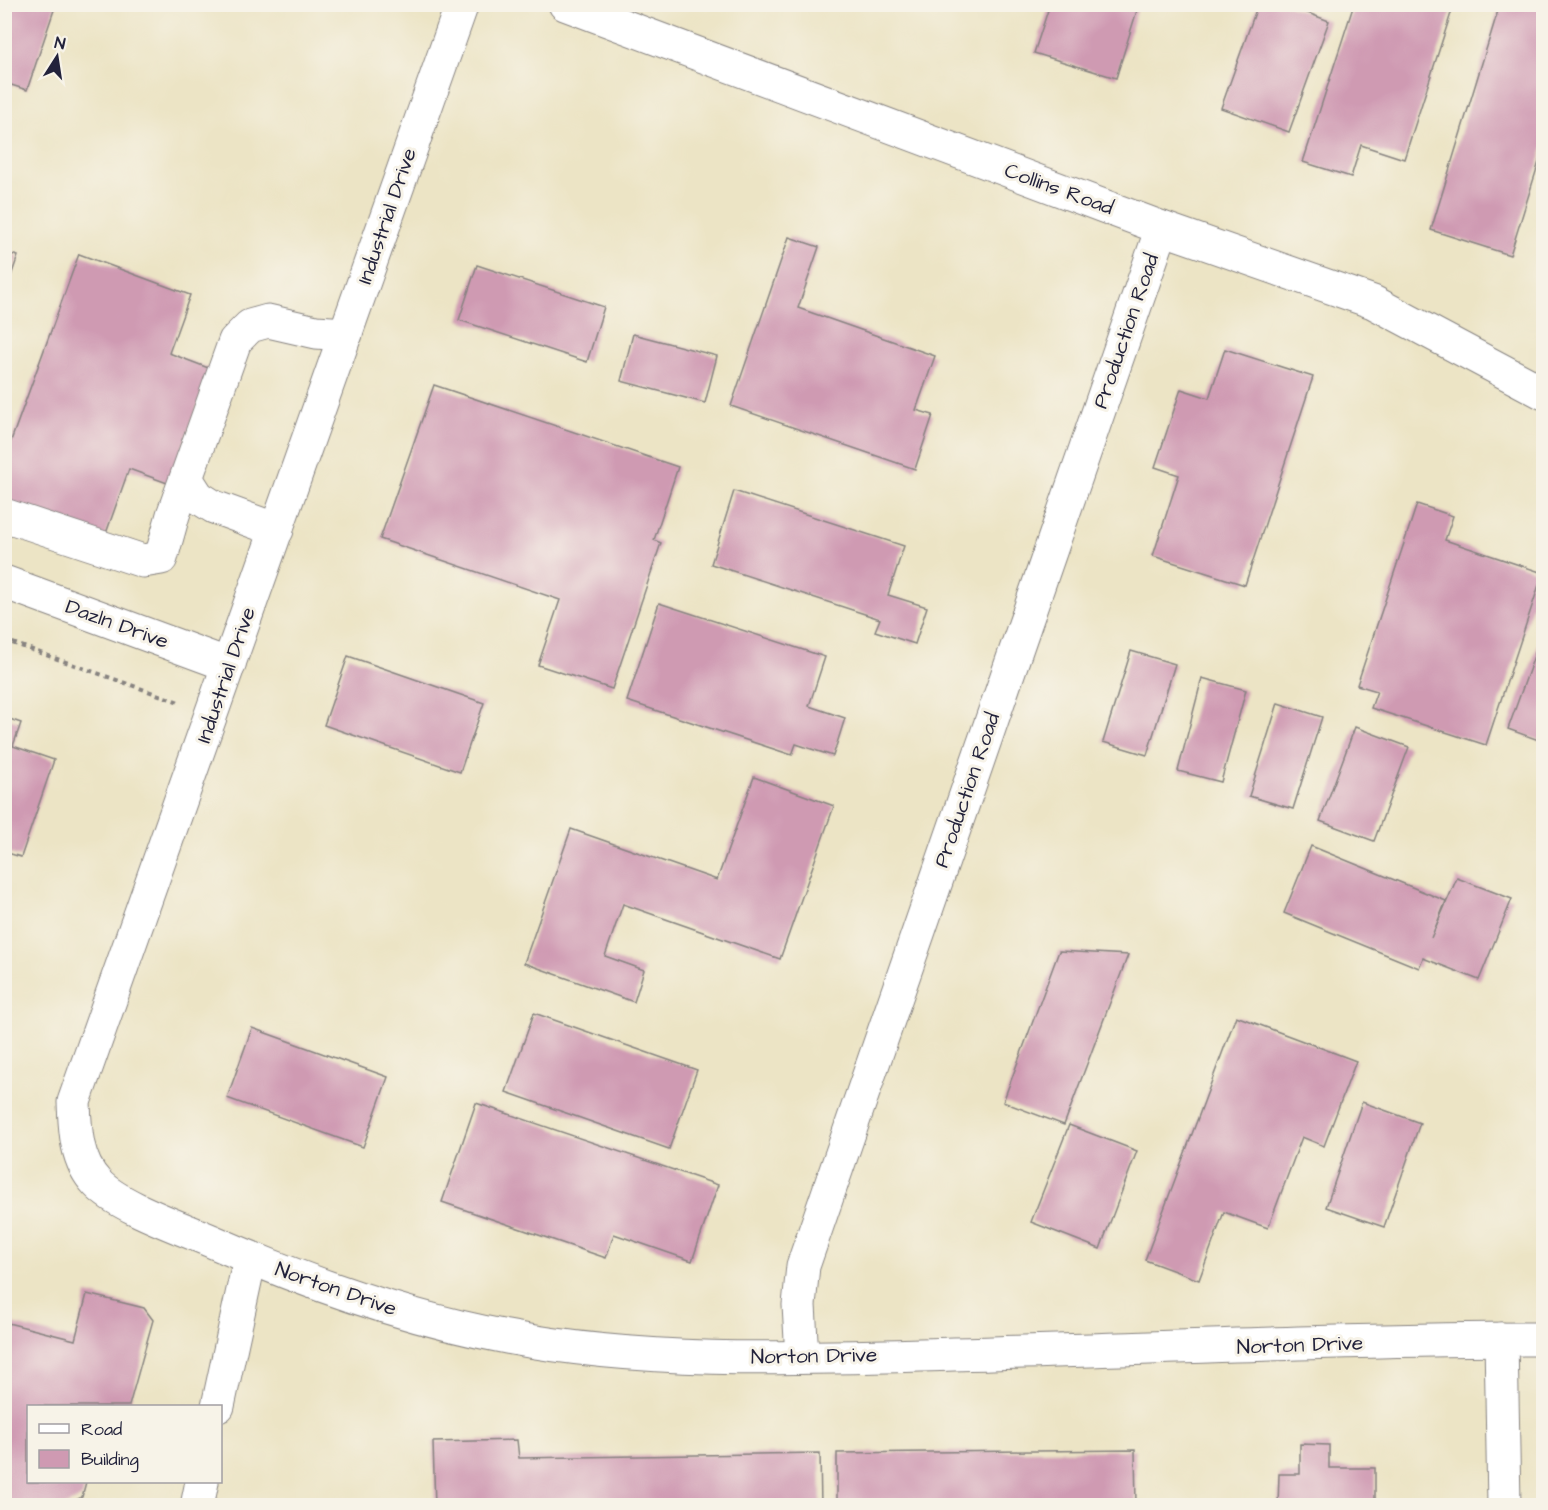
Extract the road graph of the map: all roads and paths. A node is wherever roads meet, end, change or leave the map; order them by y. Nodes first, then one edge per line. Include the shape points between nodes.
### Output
1 (462, 4) edge
2 (565, 4) edge
3 (1162, 228) junction
4 (346, 334) junction
5 (1544, 393) edge
6 (187, 480) junction
7 (4, 515) edge
8 (277, 530) junction
9 (4, 582) edge
10 (4, 640) edge
11 (229, 665) junction
12 (212, 714) junction
13 (250, 1258) junction
14 (1501, 1339) junction
15 (1544, 1339) edge
16 (802, 1357) junction
17 (218, 1405) edge
18 (202, 1483) edge
19 (197, 1506) edge
20 (1504, 1506) edge

1 - 4 street, Industrial Drive
2 - 3 street, Collins Road
3 - 5 street, Collins Road via 1373,302
3 - 16 street, Production Road via 803,1266 799,1305
4 - 6 street via 268,321 250,326 235,341
4 - 8 street, Industrial Drive
6 - 7 street via 161,558 143,561
6 - 8 street via 198,497 214,507
8 - 11 street, Industrial Drive
9 - 11 street, Dazln Drive
10 - 12 path
11 - 12 street, Industrial Drive
12 - 13 street, Industrial Drive via 74,1102 75,1136 96,1183 118,1199
13 - 16 street, Norton Drive via 347,1296 428,1320 508,1337 606,1351
13 - 17 street, Norton Drive
14 - 15 street, Norton Drive
14 - 16 street, Norton Drive
14 - 20 street
18 - 19 street

